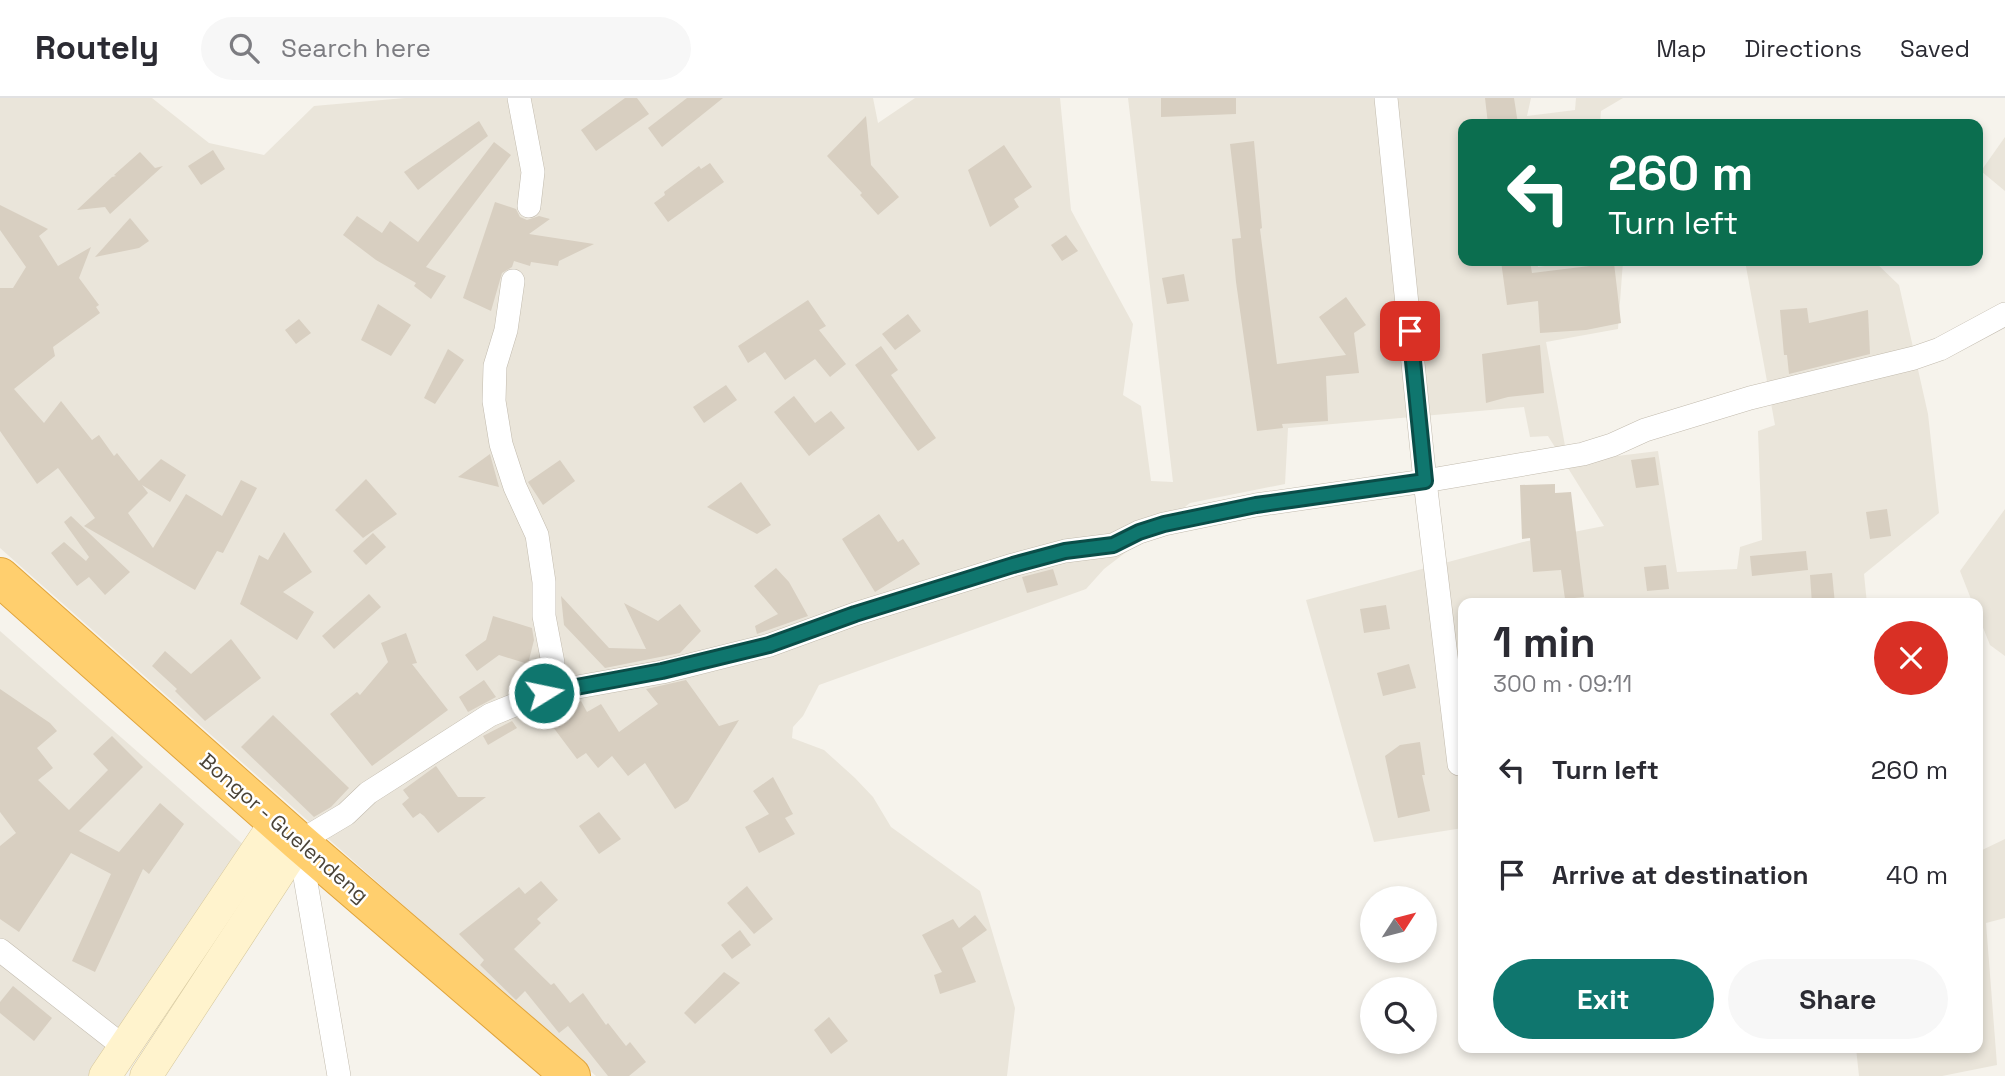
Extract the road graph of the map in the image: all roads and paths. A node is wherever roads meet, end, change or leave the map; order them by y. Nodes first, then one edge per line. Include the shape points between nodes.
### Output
1 (519, 98) edge
2 (1386, 98) edge
3 (529, 206) dead end
4 (513, 281) dead end
5 (2005, 314) edge
6 (1425, 481) junction
7 (0, 577) edge
8 (544, 693) junction
9 (1458, 756) edge
10 (287, 832) junction
11 (0, 950) edge
12 (124, 1047) junction
13 (105, 1076) edge
14 (146, 1076) edge
15 (339, 1076) edge
16 (570, 1076) edge

1 - 3 street via 533,172
2 - 6 street
4 - 8 street via 495,366 494,401 501,444 537,535 553,663
5 - 6 street via 1914,359 1750,398 1583,454
6 - 8 street via 1256,505 1164,524 1113,545 1065,551 999,569 769,645
6 - 9 street
7 - 10 highway, Bongor - Guelendeng
8 - 10 street via 490,715 368,793 346,814
10 - 12 main road
10 - 14 main road
10 - 15 street
10 - 16 highway, Bongor - Guelendeng
11 - 12 street
12 - 13 main road

